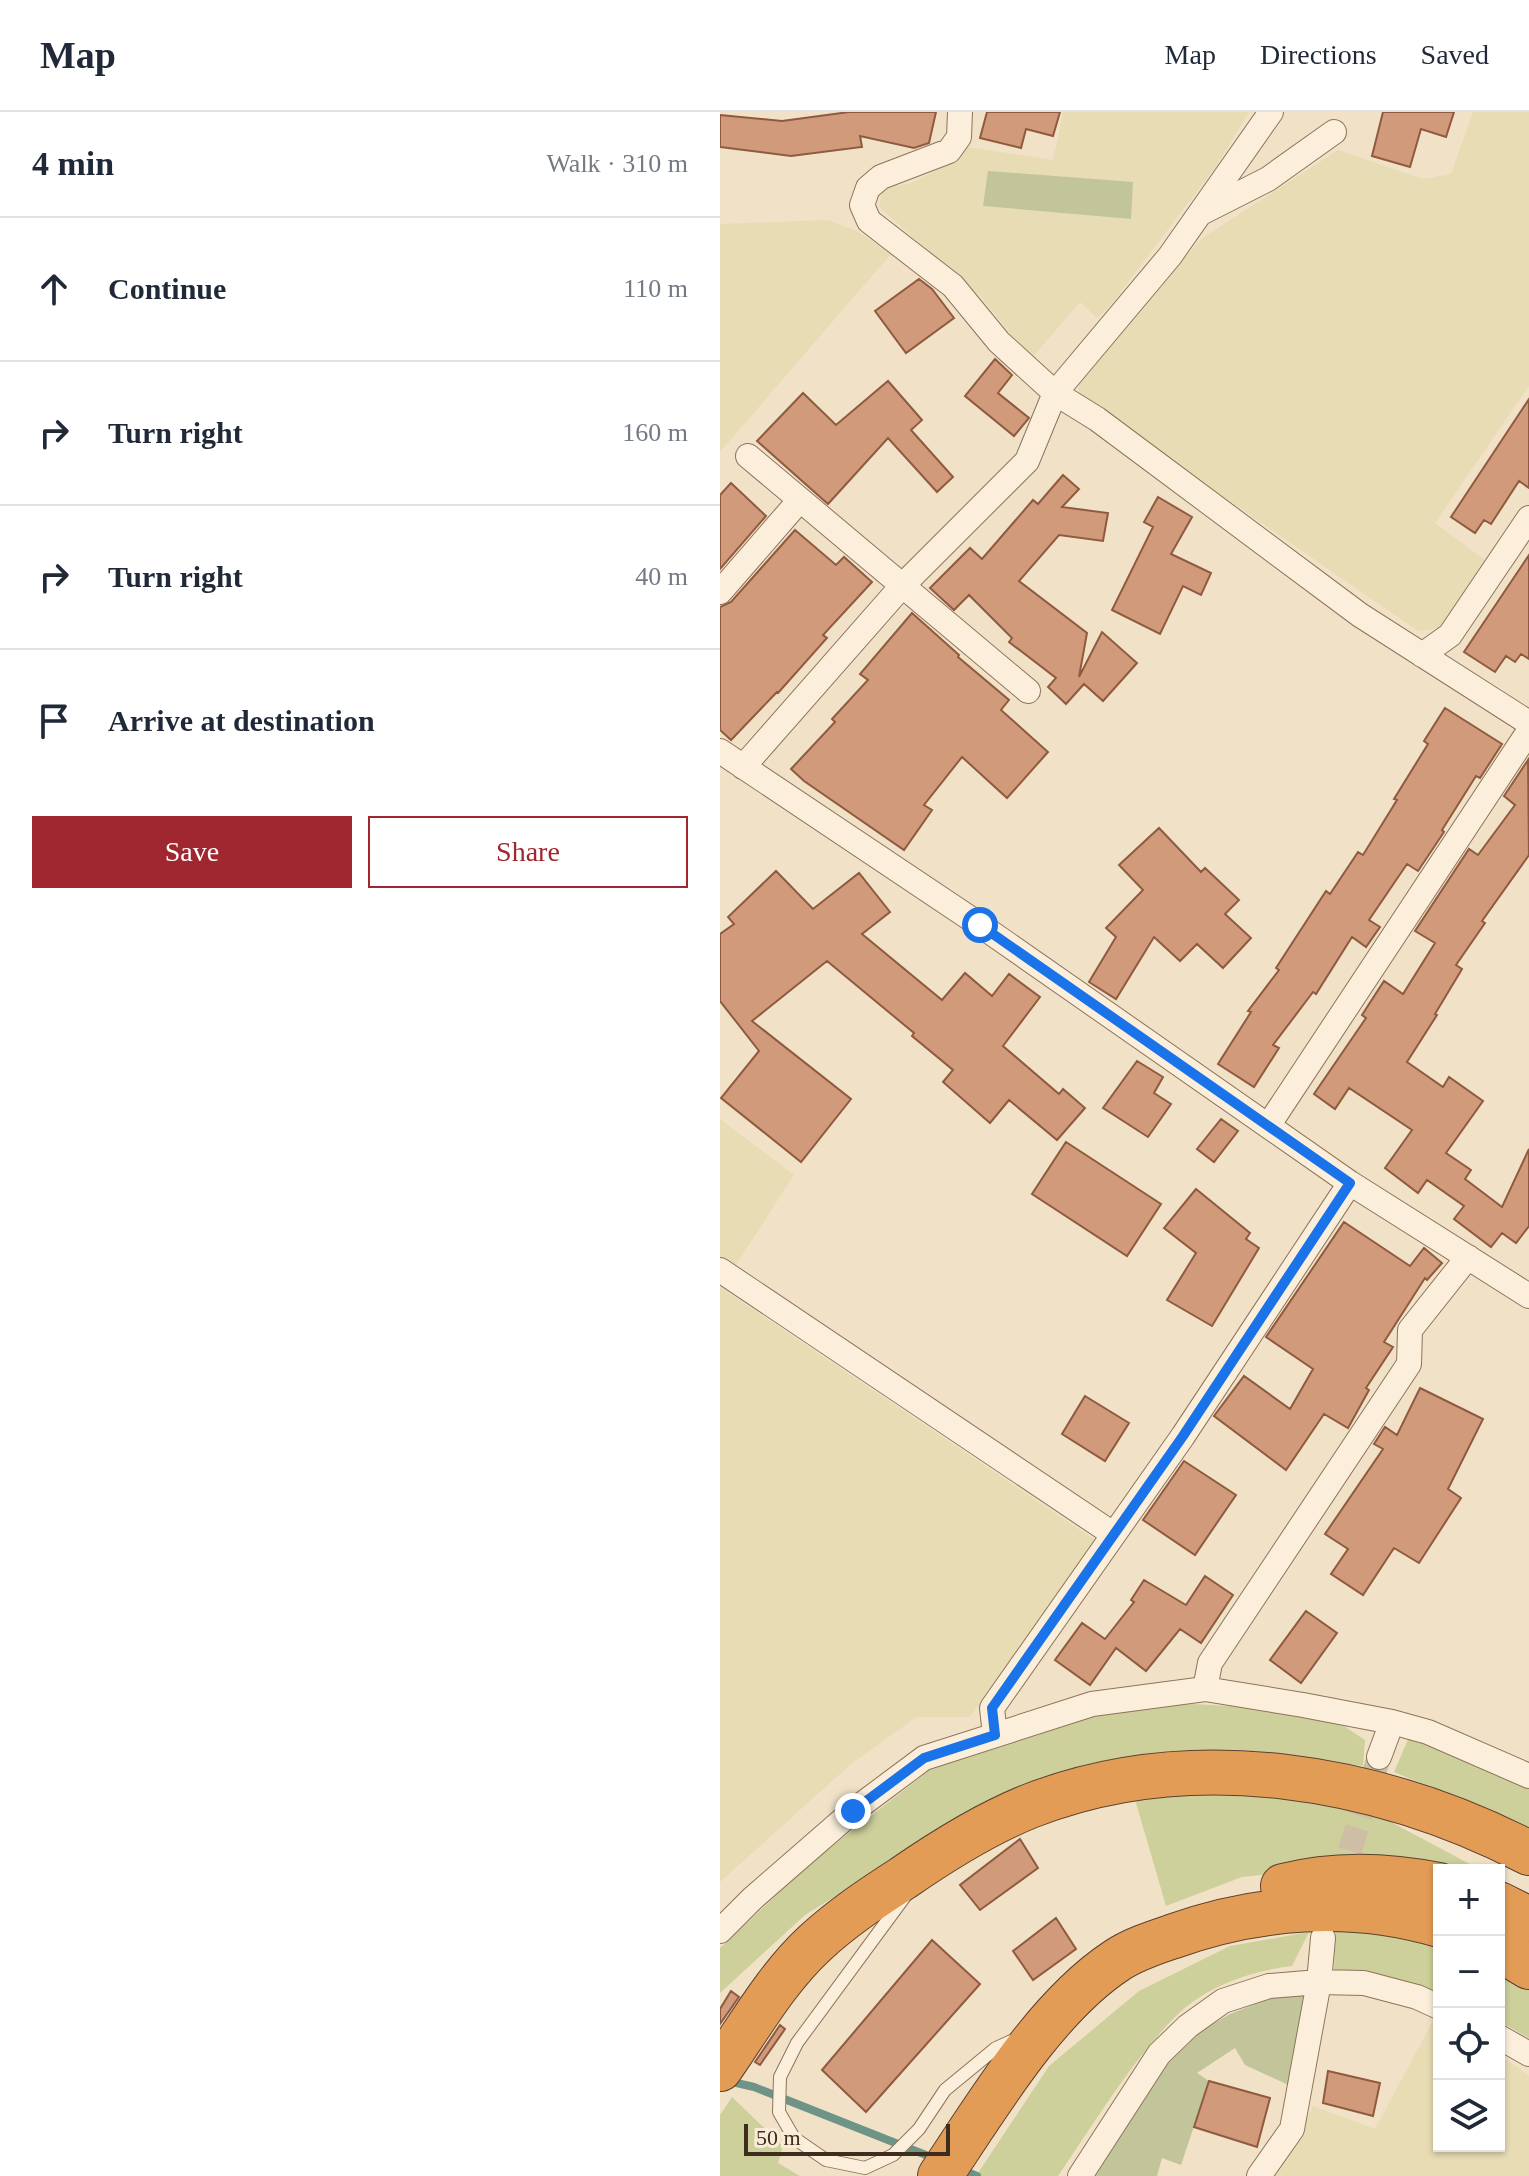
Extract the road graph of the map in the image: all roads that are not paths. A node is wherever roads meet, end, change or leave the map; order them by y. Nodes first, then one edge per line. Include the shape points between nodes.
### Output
1 (960, 112) edge
2 (1271, 112) edge
3 (1334, 132) dead end
4 (1200, 213) junction
5 (1055, 393) junction
6 (748, 456) dead end
7 (799, 501) junction
8 (1529, 518) edge
9 (902, 586) junction
10 (720, 592) edge
11 (1422, 655) junction
12 (1028, 691) dead end
13 (1529, 723) edge
14 (1529, 731) edge
15 (720, 751) edge
16 (743, 767) junction
17 (1268, 1126) junction
18 (1350, 1183) junction
19 (1468, 1257) junction
20 (720, 1270) edge
21 (1529, 1296) edge
22 (1113, 1534) junction
23 (1205, 1689) junction
24 (1392, 1722) junction
25 (995, 1735) junction
26 (1379, 1757) tunnel mouth
27 (1529, 1776) edge
28 (1326, 1782) junction
29 (1529, 1853) edge
30 (922, 1865) junction
31 (1529, 1880) edge
32 (1433, 1884) edge
33 (1505, 1907) edge
34 (1529, 1919) edge
35 (1433, 1924) edge
36 (720, 1931) edge
37 (1323, 1938) dead end
38 (1505, 1953) edge
39 (1116, 1960) junction
40 (1529, 1967) edge
41 (1319, 1982) junction
42 (1433, 2004) edge
43 (1049, 2023) junction
44 (1505, 2040) edge
45 (1529, 2054) edge
46 (720, 2069) edge
47 (940, 2176) edge
48 (1080, 2176) edge
49 (1259, 2176) edge

1 - 5 street via 959,137 949,151 881,177 868,188 862,205 869,221 953,286 999,342
2 - 4 street
3 - 4 street via 1268,179
4 - 5 street
5 - 9 street via 1027,461
5 - 11 street
6 - 7 street
7 - 9 street
7 - 10 street
8 - 11 street via 1450,635
9 - 12 street
9 - 16 street
11 - 13 street
14 - 17 street
15 - 16 street
16 - 17 street
17 - 18 street
18 - 19 street
18 - 22 street
19 - 21 street
19 - 23 street via 1410,1330 1409,1364 1210,1663
20 - 22 street
22 - 25 street via 992,1708
23 - 24 street
23 - 25 street via 1092,1704
24 - 26 street
24 - 27 street
25 - 36 street via 924,1758 853,1811
28 - 29 highway via 1465,1823
28 - 30 highway via 1226,1772 1127,1779 1031,1806
28 - 31 highway via 1414,1817
30 - 43 lane via 891,1917 797,2043 780,2077 779,2112 794,2138 826,2160 865,2168 893,2155 919,2129 945,2090 996,2048
30 - 46 highway via 813,1944
32 - 39 highway via 1377,1877 1292,1884 1197,1916
33 - 34 highway
35 - 39 highway via 1377,1911 1285,1911 1200,1927
37 - 41 street
38 - 40 highway
39 - 43 highway
41 - 42 street via 1364,1983
41 - 48 street via 1269,1986 1223,2001 1188,2026 1159,2054
41 - 49 street via 1292,2129
43 - 47 highway
44 - 45 street

